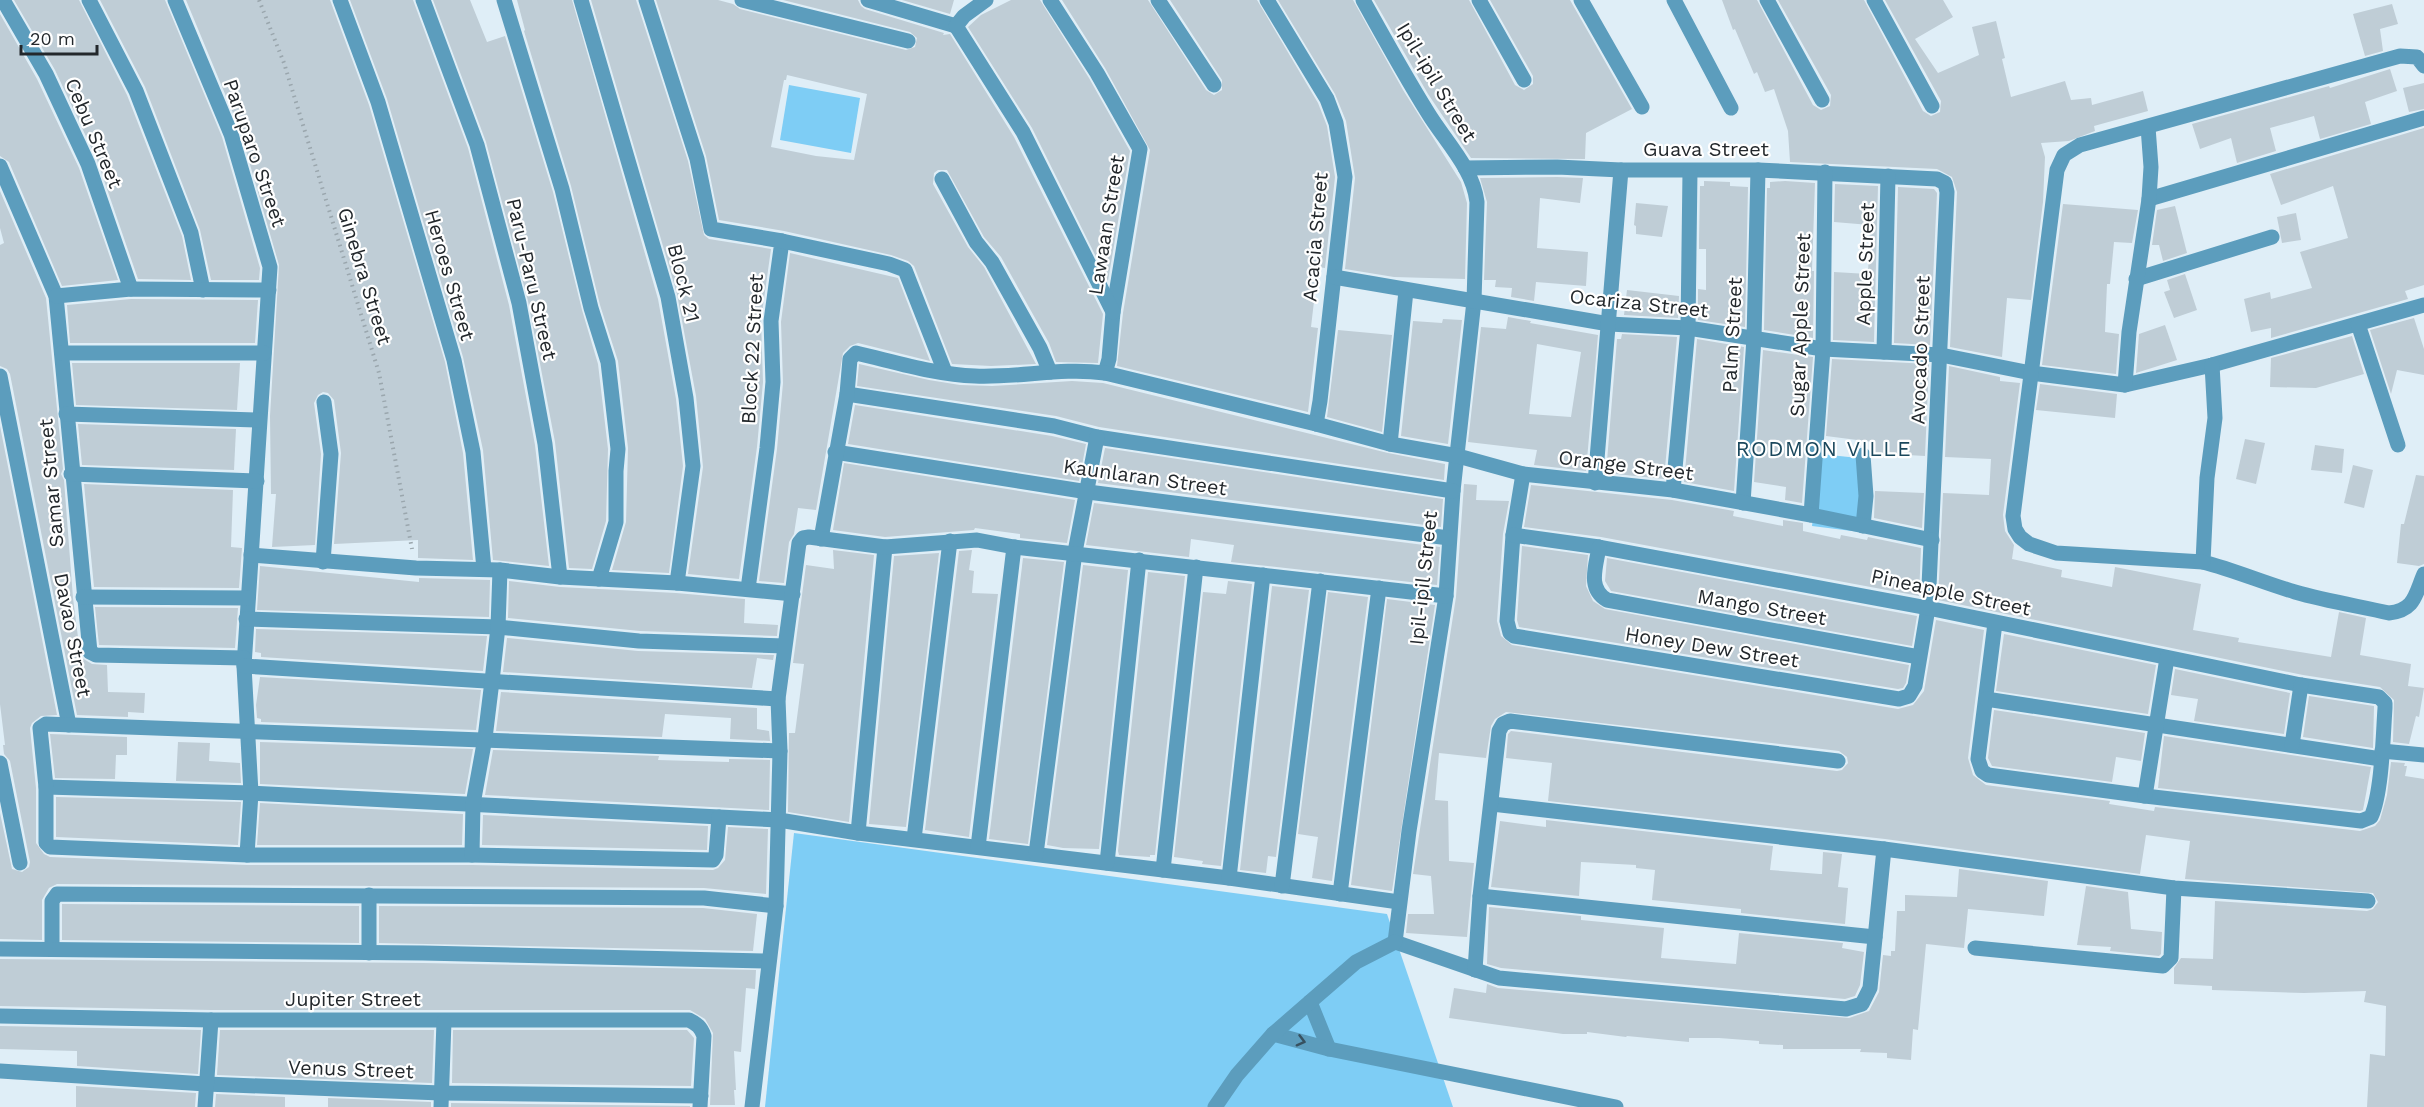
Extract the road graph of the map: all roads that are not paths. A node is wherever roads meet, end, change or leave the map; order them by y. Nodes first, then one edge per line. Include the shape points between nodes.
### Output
1 (3, 0) edge
2 (89, 0) edge
3 (175, 0) edge
4 (340, 0) edge
5 (423, 0) edge
6 (504, 0) edge
7 (581, 0) edge
8 (646, 0) edge
9 (742, 0) edge
10 (868, 0) edge
11 (986, 0) edge
12 (1050, 0) edge
13 (1158, 0) edge
14 (1267, 0) edge
15 (1363, 0) edge
16 (1479, 0) edge
17 (1581, 0) edge
18 (1674, 0) edge
19 (1767, 0) edge
20 (1874, 0) edge
21 (956, 26) junction
22 (908, 41) dead end
23 (2424, 66) edge
24 (1524, 80) dead end
25 (1214, 85) dead end
26 (1822, 100) dead end
27 (1932, 106) dead end
28 (1642, 107) dead end
29 (1731, 108) dead end
30 (2424, 118) edge
31 (2148, 127) junction
32 (0, 166) edge
33 (1465, 168) junction
34 (1622, 170) junction
35 (1758, 170) junction
36 (1690, 171) junction
37 (1825, 172) junction
38 (1888, 176) junction
39 (942, 179) dead end
40 (1945, 183) joint
41 (2149, 199) junction
42 (2272, 237) dead end
43 (782, 241) junction
44 (1334, 277) junction
45 (2136, 279) junction
46 (132, 289) junction
47 (203, 290) junction
48 (269, 290) junction
49 (1406, 291) junction
50 (56, 296) junction
51 (1474, 301) junction
52 (2424, 305) edge
53 (1113, 312) junction
54 (1609, 324) junction
55 (2358, 324) junction
56 (1688, 328) junction
57 (1754, 338) junction
58 (1823, 349) junction
59 (1884, 352) junction
60 (62, 353) junction
61 (264, 353) junction
62 (1941, 355) junction
63 (2212, 365) junction
64 (945, 372) junction
65 (1050, 372) junction
66 (1105, 373) junction
67 (2031, 373) junction
68 (0, 376) edge
69 (2125, 385) junction
70 (847, 394) junction
71 (324, 402) dead end
72 (66, 414) junction
73 (259, 420) junction
74 (1316, 424) junction
75 (1098, 436) junction
76 (1390, 444) junction
77 (2398, 445) dead end
78 (835, 452) junction
79 (1458, 456) junction
80 (1863, 456) dead end
81 (71, 474) junction
82 (1522, 474) junction
83 (257, 481) junction
84 (1595, 483) junction
85 (1672, 490) junction
86 (1453, 491) junction
87 (1088, 492) junction
88 (1743, 503) junction
89 (1811, 515) junction
90 (1863, 526) junction
91 (1514, 535) junction
92 (1449, 538) junction
93 (821, 539) junction
94 (1932, 540) junction
95 (950, 541) junction
96 (1014, 547) junction
97 (1599, 547) junction
98 (885, 548) junction
99 (1075, 552) junction
100 (251, 555) junction
101 (1138, 560) junction
102 (323, 562) junction
103 (2203, 562) junction
104 (1196, 567) junction
105 (492, 570) junction
106 (2424, 574) edge
107 (1263, 575) junction
108 (560, 577) junction
109 (599, 579) junction
110 (1320, 581) junction
111 (677, 584) junction
112 (1379, 588) junction
113 (748, 589) junction
114 (793, 594) junction
115 (1446, 596) junction
116 (83, 597) junction
117 (248, 598) junction
118 (1928, 608) junction
119 (246, 619) junction
120 (1995, 623) junction
121 (498, 627) junction
122 (784, 646) junction
123 (1919, 657) junction
124 (2167, 658) junction
125 (244, 662) junction
126 (492, 681) junction
127 (2301, 685) junction
128 (1909, 696) joint
129 (778, 699) junction
130 (1986, 699) junction
131 (69, 725) junction
132 (2156, 725) junction
133 (247, 733) junction
134 (485, 738) junction
135 (2292, 746) junction
136 (780, 751) junction
137 (2382, 755) junction
138 (2424, 755) edge
139 (1838, 761) dead end
140 (0, 764) edge
141 (46, 787) junction
142 (251, 793) junction
143 (2145, 796) junction
144 (473, 804) junction
145 (1492, 804) junction
146 (719, 817) junction
147 (779, 820) junction
148 (858, 832) junction
149 (914, 839) junction
150 (978, 847) junction
151 (1884, 849) junction
152 (1036, 854) junction
153 (247, 855) junction
154 (472, 855) junction
155 (20, 863) dead end
156 (1107, 863) junction
157 (1163, 870) junction
158 (1229, 878) junction
159 (1282, 886) junction
160 (2174, 888) junction
161 (1340, 894) junction
162 (369, 896) junction
163 (1480, 896) junction
164 (2368, 901) dead end
165 (1399, 902) junction
166 (776, 906) junction
167 (1875, 937) junction
168 (1395, 942) junction
169 (52, 948) junction
170 (1975, 948) dead end
171 (0, 949) edge
172 (369, 953) junction
173 (768, 961) junction
174 (1475, 970) junction
175 (1310, 1002) junction
176 (0, 1016) edge
177 (211, 1020) junction
178 (444, 1021) junction
179 (1273, 1034) junction
180 (1329, 1049) junction
181 (0, 1071) edge
182 (206, 1084) junction
183 (441, 1100) edge
184 (700, 1102) edge
185 (205, 1107) edge
186 (753, 1107) edge
187 (1215, 1107) edge
188 (1616, 1107) edge

1 - 46 street, Cebu Street via 46,74 88,164
2 - 47 street via 136,91 191,233
3 - 48 street, Paruparo Street via 231,134 270,267
4 - 105 street, Heroes Street via 378,102 454,360
5 - 108 street, Paru-Paru Street via 477,145 519,303 545,444
6 - 109 street via 562,189 608,362 618,448 616,522
7 - 111 street, Block 21 via 668,297 686,398 693,466
8 - 43 street via 698,159 711,229
9 - 22 street
10 - 21 street
11 - 21 street
12 - 53 street, Lawaan Street via 1140,149
13 - 25 street
14 - 44 street, Acacia Street via 1327,99 1336,123 1345,177
15 - 33 street, Ipil-ipil Street via 1428,114
16 - 24 street
17 - 28 street
18 - 29 street
19 - 26 street
20 - 27 street
21 - 53 street via 1023,132
23 - 31 street via 2417,57 2400,56
30 - 41 street
31 - 41 street
31 - 67 street via 2079,146 2064,155 2057,170
32 - 50 street, Samar Street
33 - 34 street, Guava Street
33 - 51 street, Ipil-ipil Street via 1477,202
34 - 36 street, Guava Street
34 - 54 street
35 - 36 street, Guava Street
35 - 37 street, Guava Street
35 - 57 street, Palm Street
36 - 56 street
37 - 38 street, Guava Street
37 - 58 street, Sugar Apple Street
38 - 40 street, Guava Street
38 - 59 street, Apple Street
39 - 65 street via 976,242 992,262
40 - 62 street, Avocado Street
41 - 45 street
42 - 45 street
43 - 64 street via 905,270
43 - 113 street, Block 22 Street via 771,321 773,382 767,448
44 - 49 street, Ocariza Street
44 - 74 street, Acacia Street
45 - 69 street
46 - 47 street
46 - 50 street
47 - 48 street
48 - 61 street, Paruparo Street
49 - 51 street, Ocariza Street
49 - 76 street
50 - 60 street, Samar Street
51 - 54 street, Ocariza Street
51 - 79 street, Ipil-ipil Street
52 - 55 street
53 - 66 street, Lawaan Street
54 - 56 street, Ocariza Street
54 - 84 street
55 - 63 street
55 - 77 street
56 - 57 street, Ocariza Street
56 - 85 street
57 - 58 street, Ocariza Street
57 - 88 street, Palm Street
58 - 59 street, Ocariza Street
58 - 89 street, Sugar Apple Street
59 - 62 street, Ocariza Street
60 - 61 street
60 - 72 street, Samar Street
61 - 73 street, Paruparo Street
62 - 67 street, Ocariza Street
62 - 94 street, Avocado Street
63 - 69 street
63 - 103 street via 2215,418
64 - 65 street, Orange Street via 1012,376
64 - 70 street, Orange Street via 856,353 850,359
65 - 66 street, Orange Street
66 - 74 street, Orange Street
67 - 69 street, Ocariza Street
67 - 103 street via 2013,516 2020,537 2056,553
68 - 131 street, Davao Street
70 - 75 street
70 - 78 street
71 - 102 street via 331,454
72 - 73 street
72 - 81 street, Samar Street
73 - 83 street, Paruparo Street
74 - 76 street, Orange Street
75 - 86 street
75 - 87 street
76 - 79 street, Orange Street
78 - 87 street, Kaunlaran Street
78 - 93 street
79 - 82 street, Orange Street
79 - 86 street, Ipil-ipil Street
80 - 90 street
81 - 83 street
81 - 116 street, Samar Street
82 - 84 street, Orange Street
82 - 91 street
83 - 100 street, Paruparo Street
84 - 85 street, Orange Street
85 - 88 street, Orange Street
86 - 92 street, Ipil-ipil Street
87 - 92 street, Kaunlaran Street
87 - 99 street
88 - 89 street, Orange Street
89 - 90 street, Orange Street
90 - 94 street, Orange Street
91 - 97 street, Pineapple Street
91 - 128 street, Honey Dew Street via 1507,621 1510,633 1521,638 1899,699
92 - 115 street, Ipil-ipil Street
93 - 98 street
93 - 114 street via 803,538 799,543
94 - 118 street, Avocado Street
95 - 96 street via 976,540
95 - 98 street
95 - 149 street
96 - 99 street
96 - 150 street
97 - 118 street, Pineapple Street
97 - 123 street, Mango Street via 1594,586 1607,600
98 - 148 street
99 - 101 street
99 - 152 street
100 - 102 street
100 - 117 street, Paruparo Street
101 - 104 street
101 - 156 street
102 - 105 street
103 - 106 street via 2297,593 2390,613 2410,607
104 - 107 street
104 - 157 street
105 - 108 street
105 - 121 street, Heroes Street
107 - 110 street
107 - 158 street
108 - 109 street
109 - 111 street
110 - 112 street
110 - 159 street
111 - 113 street
112 - 115 street
112 - 161 street
113 - 114 street
114 - 122 street
115 - 165 street, Ipil-ipil Street
116 - 117 street
116 - 125 street, Samar Street via 92,654
117 - 119 street, Paruparo Street
118 - 120 street, Pineapple Street
118 - 123 street, Avocado Street
119 - 121 street
119 - 125 street, Paruparo Street
120 - 124 street, Pineapple Street
120 - 130 street
121 - 122 street via 639,641
121 - 126 street, Heroes Street
122 - 129 street
123 - 128 street, Avocado Street via 1915,686
124 - 127 street, Pineapple Street
124 - 132 street
125 - 126 street
125 - 133 street, Paruparo Street
126 - 129 street
126 - 134 street, Heroes Street
127 - 135 street
127 - 137 street, Pineapple Street via 2379,697 2385,703
129 - 136 street
130 - 132 street
130 - 143 street via 1978,759 1982,771 1996,777
131 - 133 street
131 - 141 street via 46,724 40,728
132 - 135 street
132 - 143 street
133 - 134 street
133 - 142 street, Paruparo Street
134 - 136 street
134 - 144 street, Heroes Street
135 - 137 street
136 - 147 street
137 - 138 street
137 - 143 street via 2374,809 2366,820
139 - 145 street via 1510,722 1499,731
140 - 155 street
141 - 142 street
141 - 153 street via 46,843 50,847
142 - 144 street
142 - 153 street, Paruparo Street
144 - 146 street
144 - 154 street, Heroes Street
145 - 151 street
145 - 163 street
146 - 147 street
146 - 154 street via 713,860
147 - 148 street
147 - 166 street
148 - 149 street
149 - 150 street
150 - 152 street
151 - 160 street
151 - 167 street
152 - 156 street
153 - 154 street
156 - 157 street
157 - 158 street
158 - 159 street
159 - 161 street
160 - 164 street
160 - 170 street via 2171,958 2163,966
161 - 165 street
162 - 166 street via 704,898
162 - 169 street via 57,894 52,901
162 - 172 street
163 - 167 street
163 - 174 street
165 - 168 street, Ipil-ipil Street
166 - 173 street
167 - 174 street via 1870,988 1862,1004 1846,1009 1499,978
168 - 174 street
168 - 175 street via 1356,962
169 - 171 street
169 - 172 street
172 - 173 street
173 - 186 street
175 - 179 street
175 - 180 street
176 - 177 street, Jupiter Street
177 - 178 street, Jupiter Street
177 - 182 street
178 - 183 street
178 - 184 street, Jupiter Street via 689,1020 697,1024 704,1036
179 -> 180 street
179 - 187 street
180 - 188 street
181 - 182 street, Venus Street
182 - 183 street, Venus Street
182 - 185 street
183 - 184 street, Venus Street

